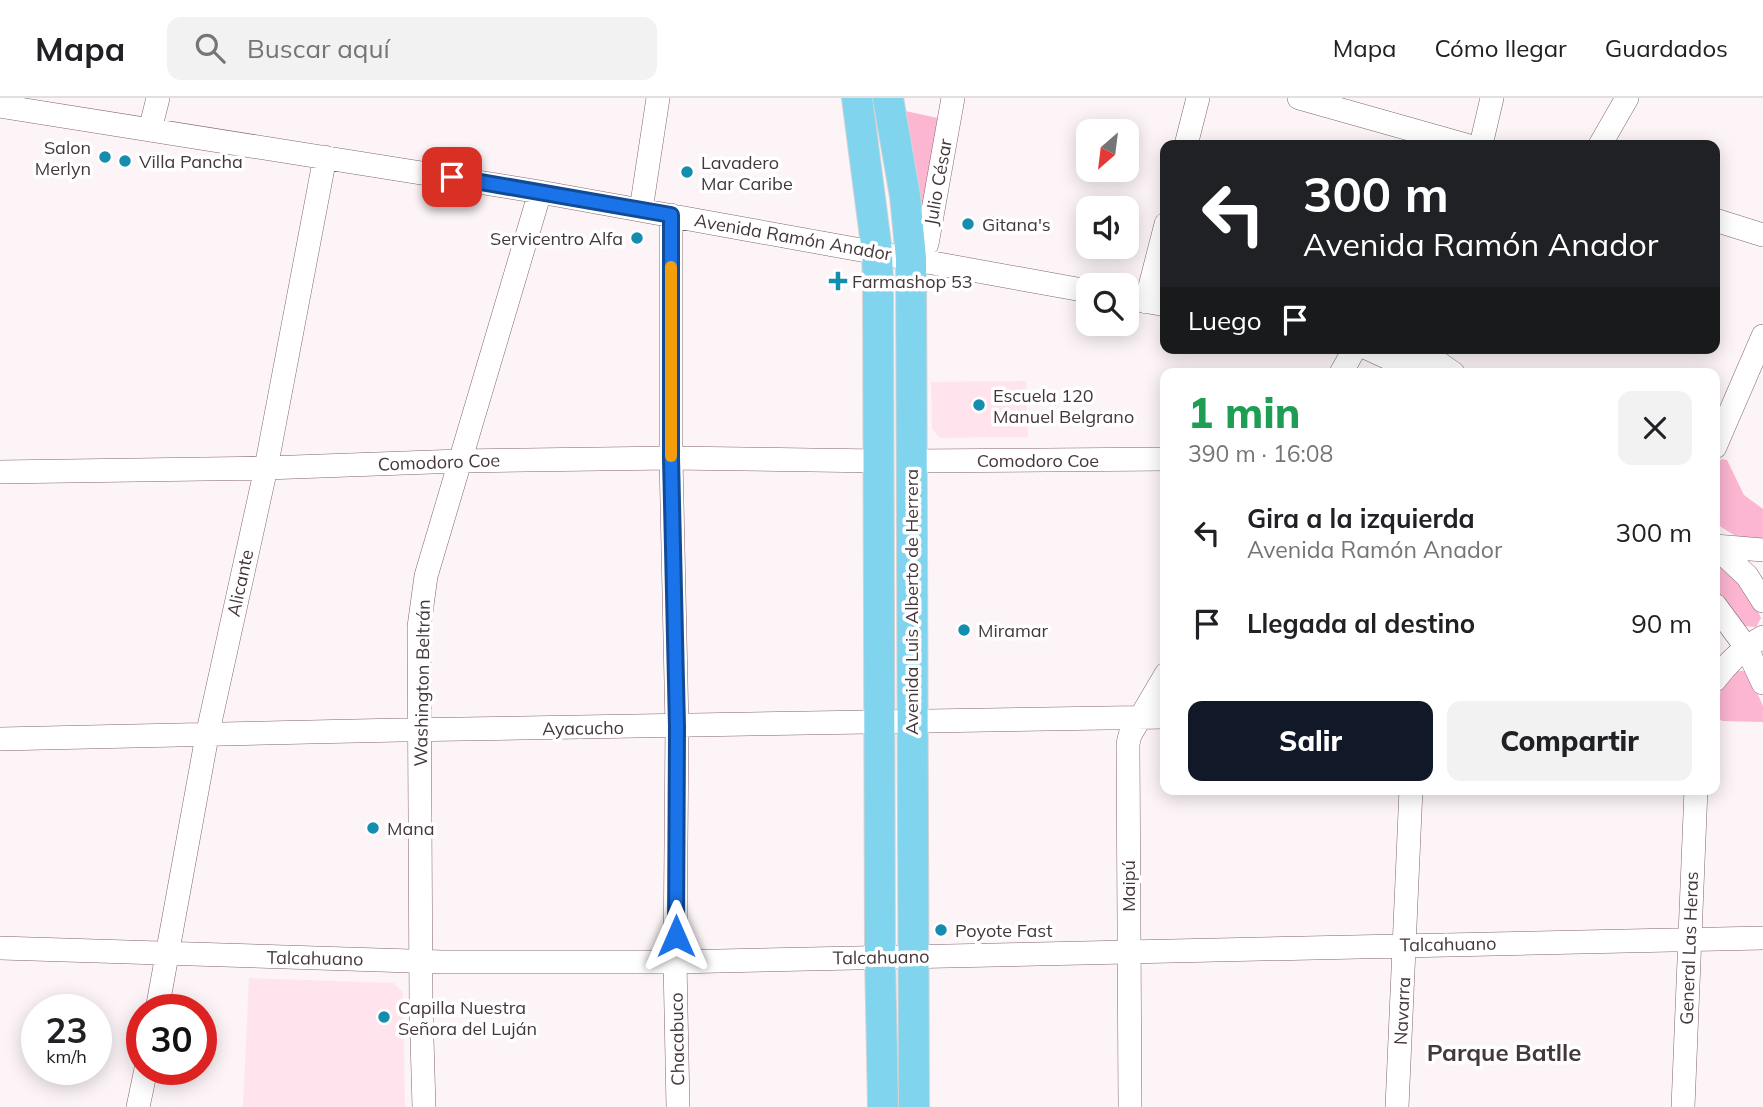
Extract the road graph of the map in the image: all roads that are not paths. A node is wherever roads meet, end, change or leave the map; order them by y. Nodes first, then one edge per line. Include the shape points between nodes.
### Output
1 (158, 98) edge
2 (658, 98) edge
3 (857, 98) edge
4 (887, 98) edge
5 (953, 98) edge
6 (1198, 98) edge
7 (1299, 98) edge
8 (1492, 98) edge
9 (1627, 98) edge
10 (0, 106) edge
11 (150, 130) junction
12 (1187, 140) edge
13 (1448, 140) edge
14 (1482, 140) edge
15 (1603, 140) edge
16 (325, 157) junction
17 (540, 192) junction
18 (641, 210) junction
19 (671, 215) junction
20 (1720, 222) edge
21 (1763, 235) edge
22 (1160, 247) edge
23 (877, 253) junction
24 (911, 258) junction
25 (1076, 289) edge
26 (1146, 302) edge
27 (1763, 336) edge
28 (1392, 354) edge
29 (1430, 363) edge
30 (1720, 435) edge
31 (671, 458) junction
32 (1160, 459) edge
33 (910, 460) junction
34 (460, 461) junction
35 (878, 461) junction
36 (266, 468) junction
37 (0, 472) edge
38 (1720, 546) edge
39 (1763, 550) edge
40 (1720, 551) edge
41 (1763, 601) edge
42 (1720, 610) edge
43 (1755, 642) edge
44 (1720, 673) edge
45 (1763, 683) edge
46 (1160, 684) edge
47 (1141, 717) junction
48 (1160, 717) edge
49 (912, 720) junction
50 (879, 721) junction
51 (677, 727) junction
52 (421, 729) junction
53 (207, 736) junction
54 (0, 739) edge
55 (1411, 795) edge
56 (1696, 795) edge
57 (1689, 938) junction
58 (1763, 938) edge
59 (1405, 945) junction
60 (0, 948) edge
61 (1129, 952) junction
62 (168, 955) junction
63 (880, 956) junction
64 (914, 957) junction
65 (421, 961) junction
66 (676, 962) junction
67 (160, 994) edge
68 (143, 1085) edge
69 (138, 1107) edge
70 (424, 1107) edge
71 (678, 1107) edge
72 (883, 1107) edge
73 (914, 1107) edge
74 (1130, 1107) edge
75 (1397, 1107) edge
76 (1683, 1107) edge

1 - 11 street
2 - 18 street
3 - 23 main road, Avenida Luis Alberto de Herrera
4 - 24 main road, Avenida Luis Alberto de Herrera
5 - 24 street, Julio César via 927,244
6 - 12 street
7 - 13 street
8 - 14 street
9 - 15 street
10 - 11 street, Avenida Ramón Anador
11 - 16 street, Avenida Ramón Anador
16 - 17 street, Avenida Ramón Anador
16 - 36 street, Alicante
17 - 18 street, Avenida Ramón Anador
17 - 34 street, Washington Beltrán
18 - 19 street, Avenida Ramón Anador
19 - 23 street, Avenida Ramón Anador
19 - 31 street, Chacabuco
20 - 21 street
22 - 26 street
23 - 24 street, Avenida Ramón Anador
23 - 35 main road, Avenida Luis Alberto de Herrera
24 - 25 street, Avenida Ramón Anador
24 - 33 main road, Avenida Luis Alberto de Herrera
27 - 30 street
28 - 29 street
31 - 34 street, Comodoro Coe
31 - 35 street, Comodoro Coe
31 - 51 street, Chacabuco
32 - 33 street, Comodoro Coe
33 - 49 main road, Avenida Luis Alberto de Herrera
34 - 36 street, Comodoro Coe
34 - 52 street, Washington Beltrán via 421,601
35 - 50 main road, Avenida Luis Alberto de Herrera
36 - 37 street, Comodoro Coe
36 - 53 street, Alicante
38 - 39 street
40 - 41 street via 1747,576
42 - 43 street
43 - 44 street
43 - 45 street
46 - 47 street, Maipú
47 - 48 street, Ayacucho
47 - 49 street, Ayacucho
47 - 61 street, Maipú via 1128,744
49 - 50 street, Ayacucho
49 - 64 main road, Avenida Luis Alberto de Herrera
50 - 51 street, Ayacucho
50 - 63 main road, Avenida Luis Alberto de Herrera
51 - 52 street, Ayacucho
51 - 66 street, Chacabuco
52 - 53 street, Ayacucho
52 - 65 street, Washington Beltrán
53 - 54 street, Ayacucho
53 - 62 street, Alicante
55 - 59 street, Navarra
56 - 57 street, General Las Heras
57 - 58 street, Talcahuano
57 - 59 street, Talcahuano
57 - 76 street, General Las Heras
59 - 61 street, Talcahuano
59 - 75 street, Navarra
60 - 62 street, Talcahuano
61 - 64 street, Talcahuano
61 - 74 street, Maipú
62 - 65 street, Talcahuano
62 - 67 street, Alicante
63 - 64 street, Talcahuano
63 - 66 street, Talcahuano
63 - 72 main road, Avenida Luis Alberto de Herrera
64 - 73 main road, Avenida Luis Alberto de Herrera
65 - 66 street, Talcahuano
65 - 70 street, Washington Beltrán
66 - 71 street, Chacabuco
68 - 69 street

